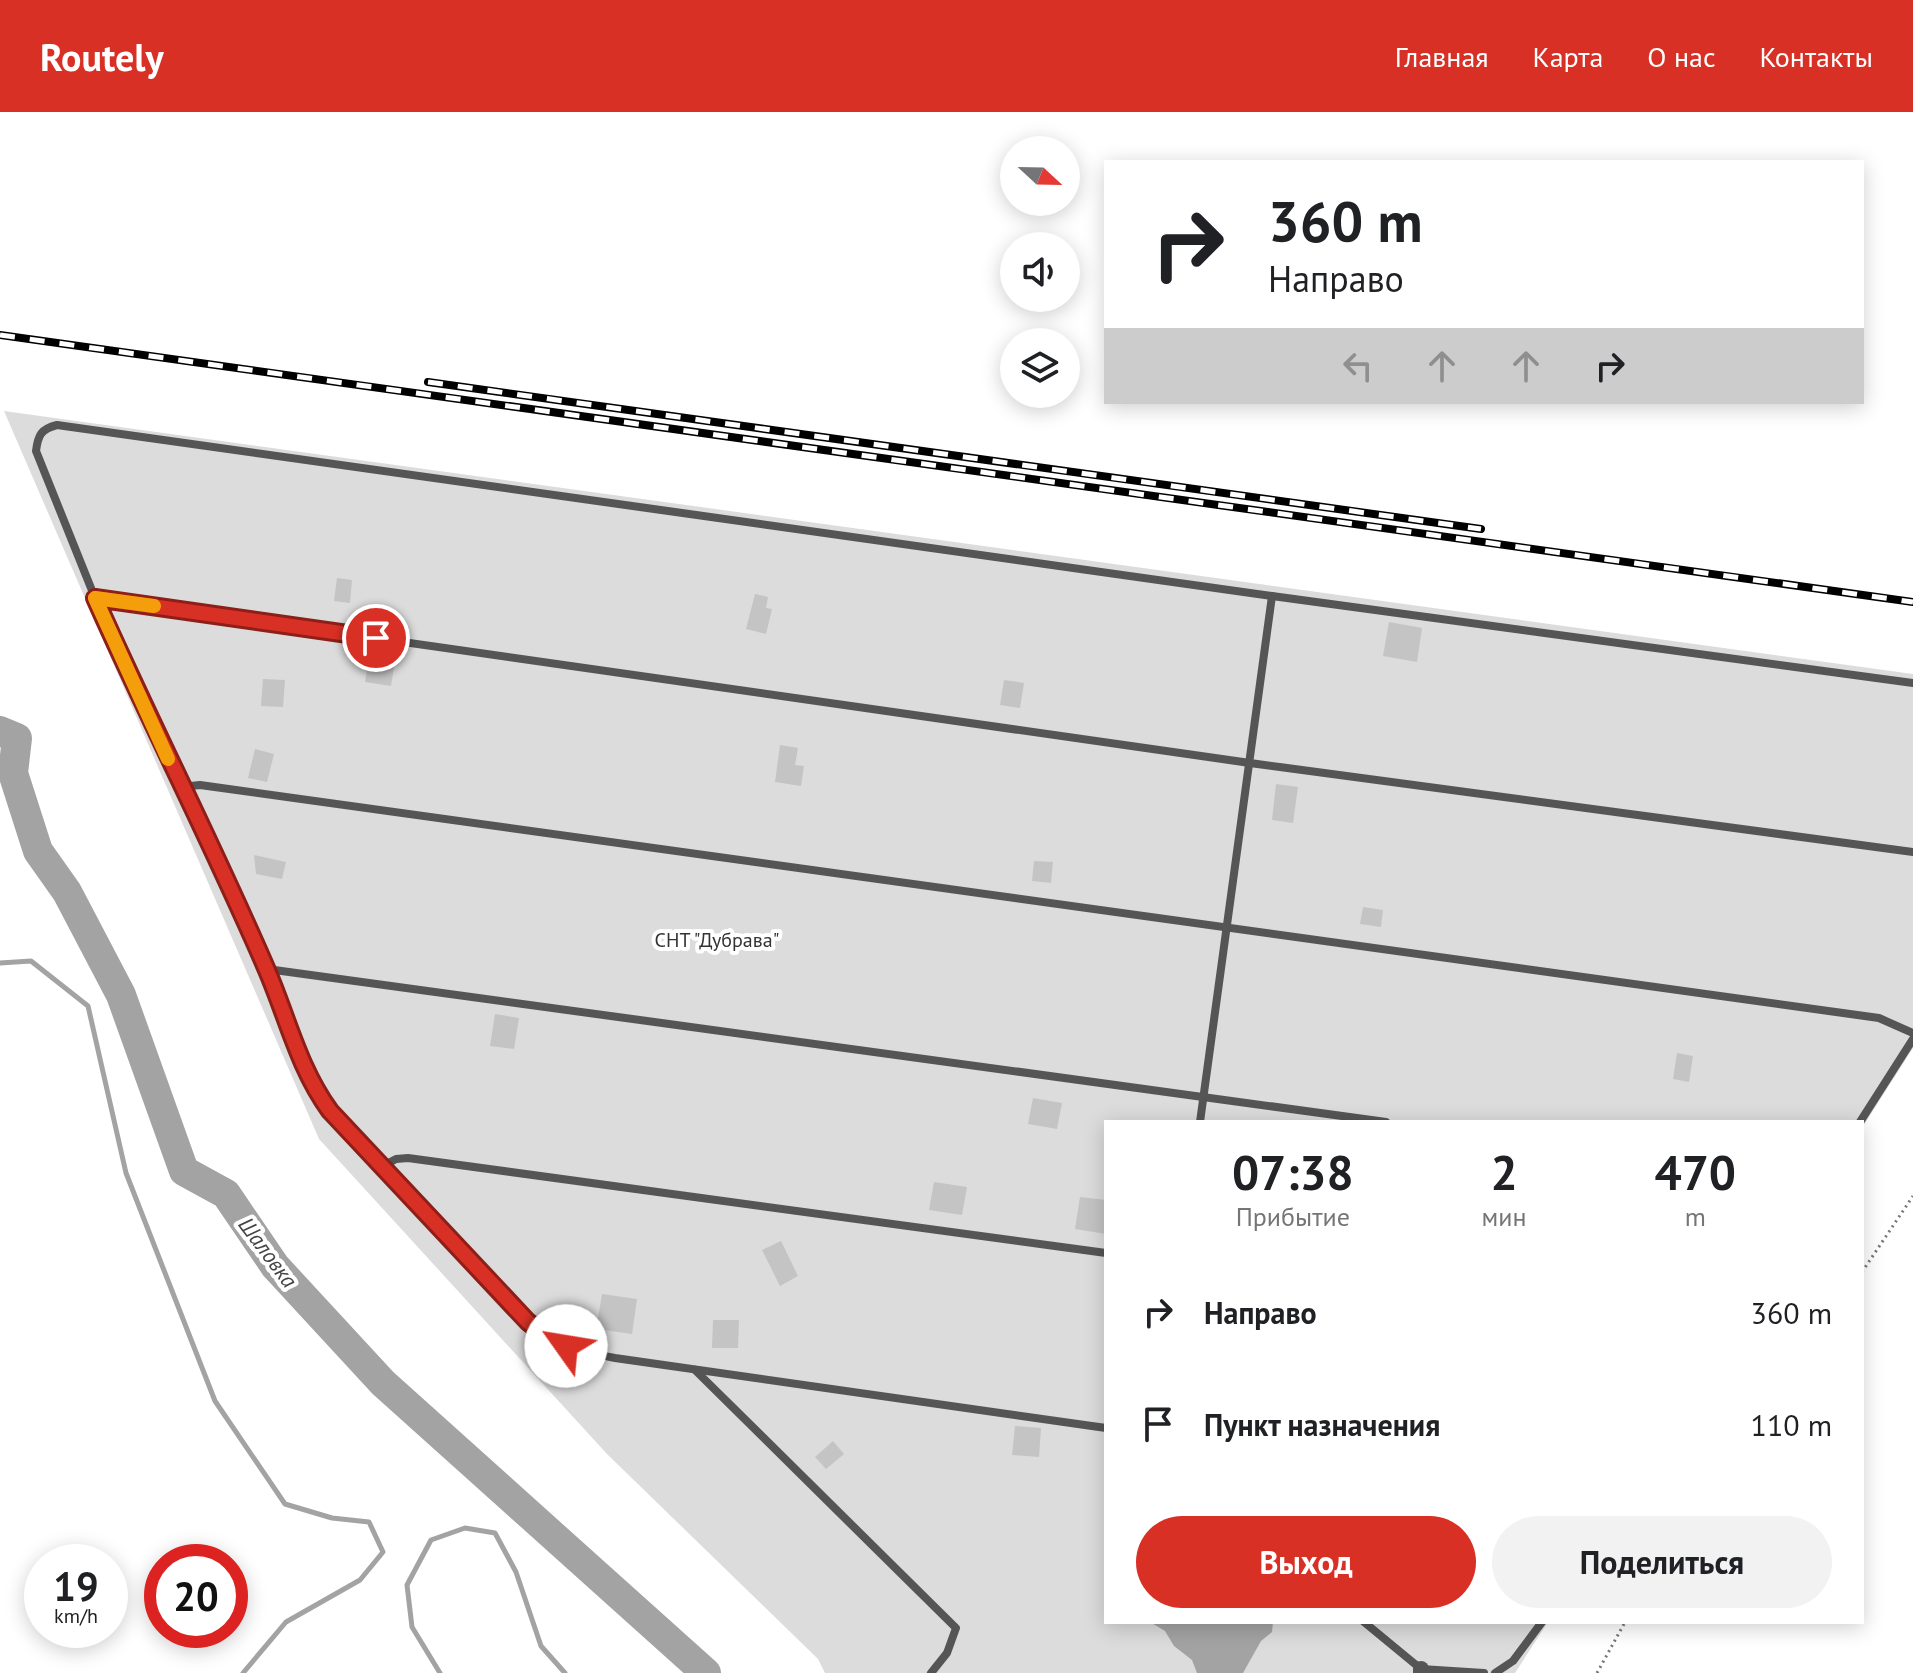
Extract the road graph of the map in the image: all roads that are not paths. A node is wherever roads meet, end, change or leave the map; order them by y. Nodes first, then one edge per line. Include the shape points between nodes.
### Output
1 (1272, 596) junction
2 (95, 598) junction
3 (1913, 683) edge
4 (1250, 763) junction
5 (181, 787) junction
6 (1913, 852) edge
7 (1227, 929) junction
8 (267, 969) junction
9 (1913, 1036) edge
10 (1203, 1096) junction
11 (1200, 1120) edge
12 (1372, 1120) edge
13 (1861, 1120) edge
14 (383, 1166) junction
15 (1104, 1253) edge
16 (695, 1370) junction
17 (1104, 1428) edge
18 (1366, 1624) edge
19 (1541, 1624) edge
20 (1421, 1671) edge
21 (931, 1673) edge
22 (1484, 1673) edge
23 (1495, 1673) edge

1 - 2 lane via 57,425 45,428 36,451
1 - 3 lane
1 - 4 lane
2 - 4 lane
2 - 5 lane
4 - 6 lane
4 - 7 lane
5 - 7 lane via 200,785
5 - 8 lane
7 - 9 lane via 1879,1018
7 - 10 lane
8 - 10 lane
8 - 14 lane via 316,1092
9 - 13 lane
10 - 11 lane
10 - 12 lane
14 - 15 lane via 408,1158
14 - 16 lane via 548,1337 588,1353
16 - 17 lane
16 - 21 lane via 956,1628 947,1653
18 - 20 lane
19 - 23 lane via 1513,1661
20 - 22 lane

